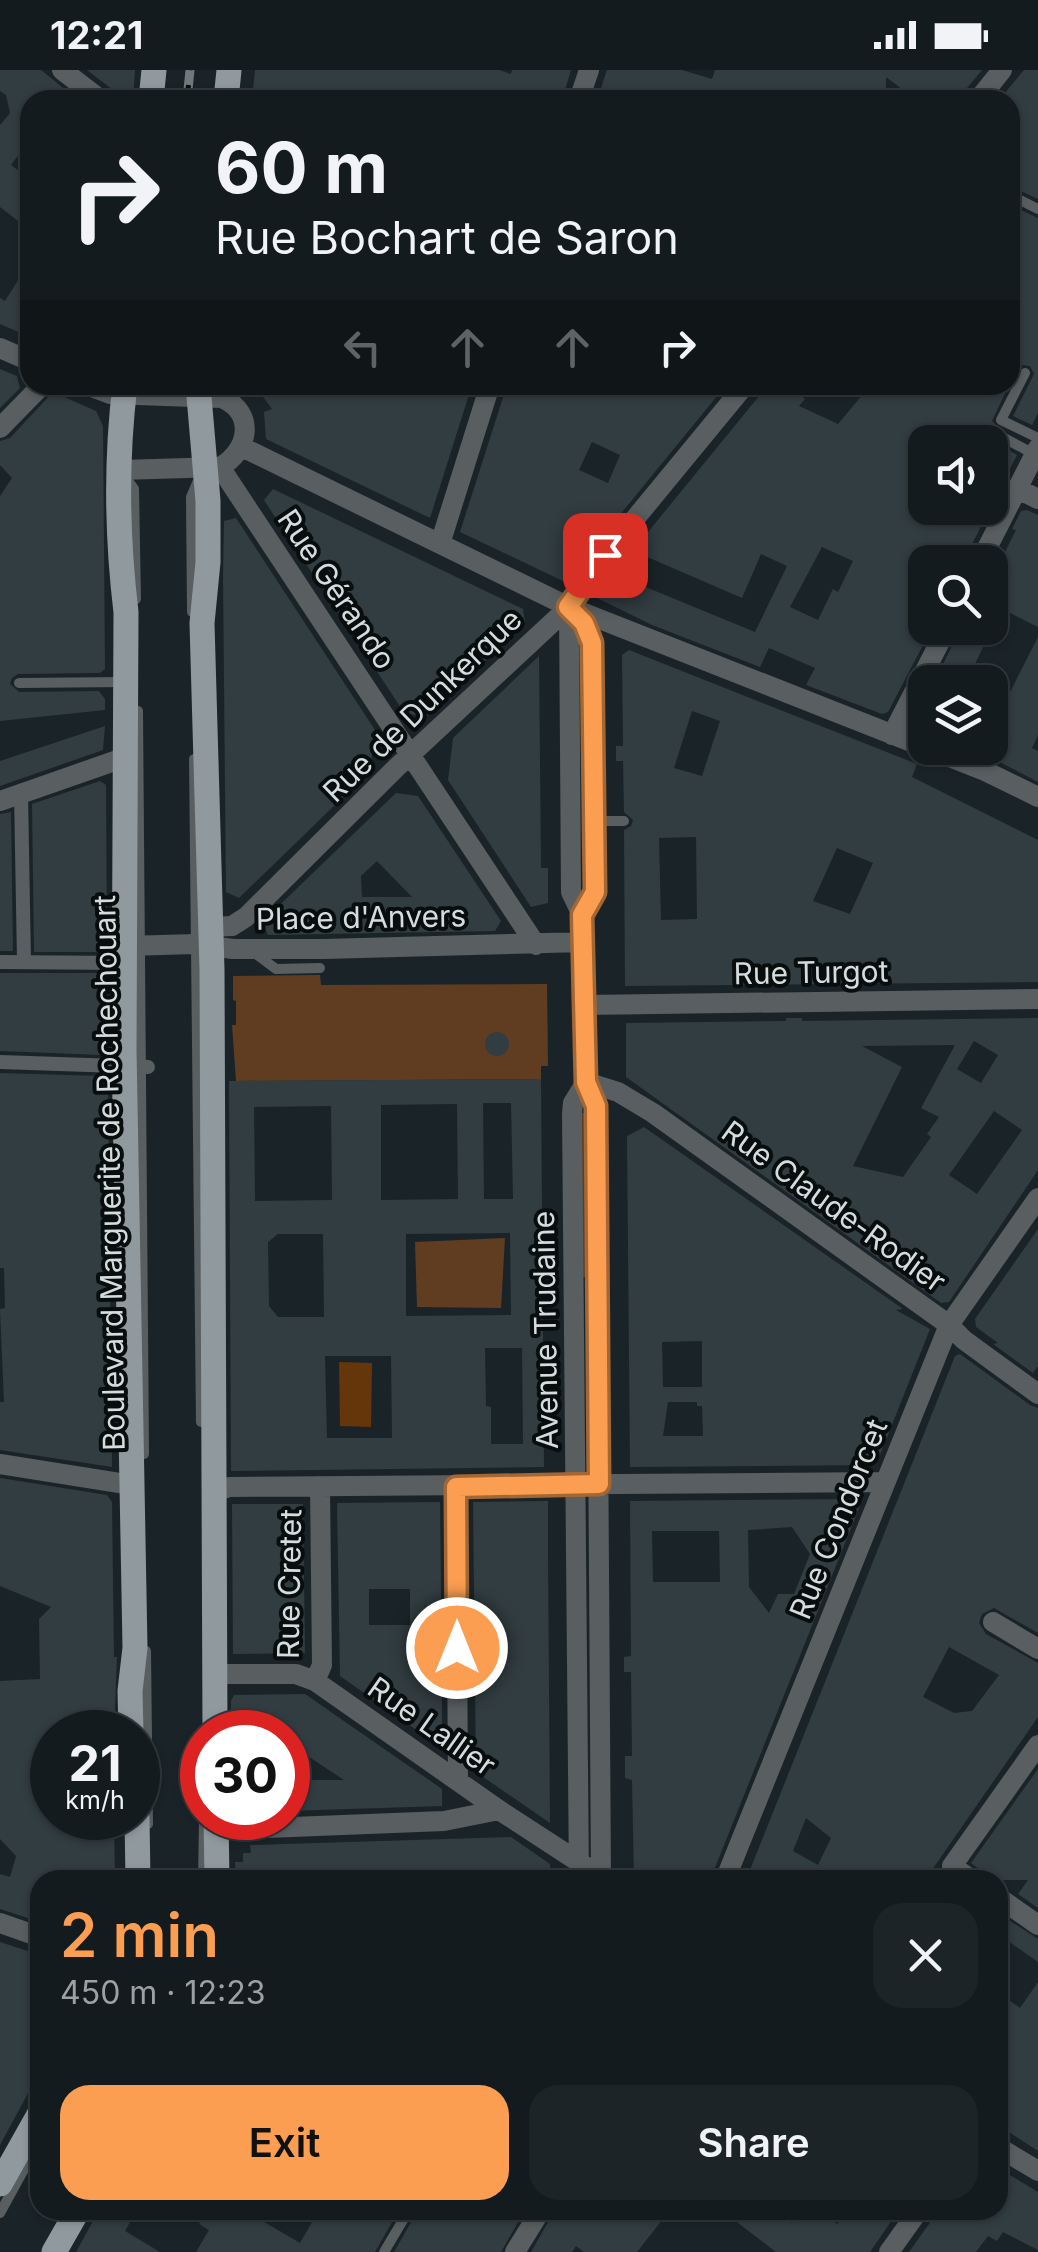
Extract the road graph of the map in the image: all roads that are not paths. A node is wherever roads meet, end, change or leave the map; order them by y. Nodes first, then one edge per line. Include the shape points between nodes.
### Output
1 (1002, 70) edge
2 (68, 72) edge
3 (89, 90) edge
4 (986, 90) edge
5 (1025, 373) dead end
6 (1020, 383) edge
7 (32, 395) edge
8 (125, 395) edge
9 (200, 395) edge
10 (215, 395) edge
11 (487, 395) edge
12 (736, 395) edge
13 (1014, 395) edge
14 (0, 428) edge
15 (1008, 439) edge
16 (242, 447) junction
17 (1037, 447) edge
18 (213, 468) junction
19 (121, 470) junction
20 (1018, 489) junction
21 (1038, 499) edge
22 (440, 544) junction
23 (989, 545) edge
24 (568, 607) junction
25 (938, 645) edge
26 (19, 682) dead end
27 (126, 682) junction
28 (892, 735) junction
29 (410, 755) junction
30 (126, 756) junction
31 (21, 793) junction
32 (1038, 797) edge
33 (0, 801) edge
34 (594, 821) junction
35 (624, 821) dead end
36 (582, 915) junction
37 (243, 919) junction
38 (201, 941) junction
39 (583, 942) junction
40 (536, 944) junction
41 (250, 949) junction
42 (129, 952) junction
43 (0, 962) edge
44 (24, 962) junction
45 (320, 968) dead end
46 (1038, 998) edge
47 (584, 1005) junction
48 (0, 1062) edge
49 (138, 1067) junction
50 (586, 1082) junction
51 (1038, 1198) edge
52 (948, 1325) junction
53 (1038, 1394) edge
54 (0, 1464) edge
55 (886, 1482) junction
56 (599, 1484) junction
57 (132, 1485) junction
58 (576, 1485) junction
59 (320, 1486) junction
60 (456, 1487) junction
61 (214, 1492) junction
62 (993, 1622) dead end
63 (1038, 1649) edge
64 (214, 1674) junction
65 (315, 1680) junction
66 (130, 1710) edge
67 (203, 1710) edge
68 (215, 1710) edge
69 (1038, 1745) edge
70 (458, 1781) junction
71 (499, 1810) junction
72 (310, 1822) edge
73 (137, 1840) edge
74 (209, 1840) edge
75 (214, 1840) edge
76 (138, 1870) edge
77 (148, 1870) edge
78 (205, 1870) edge
79 (216, 1870) edge
80 (578, 1870) edge
81 (579, 1870) edge
82 (601, 1870) edge
83 (730, 1870) edge
84 (948, 1870) edge
85 (1008, 1904) edge
86 (0, 1923) edge
87 (1038, 1924) edge
88 (30, 1934) edge
89 (30, 2131) edge
90 (1008, 2153) edge
91 (30, 2158) edge
92 (1038, 2171) edge
93 (0, 2184) edge
94 (0, 2213) edge
95 (60, 2220) edge
96 (72, 2220) edge
97 (403, 2220) edge
98 (535, 2220) edge
99 (912, 2220) edge
100 (42, 2252) edge
101 (54, 2252) edge
102 (384, 2252) edge
103 (515, 2252) edge
104 (889, 2252) edge

1 - 4 street
2 - 3 street
5 - 6 lane
7 - 14 street
8 - 19 main road, Boulevard Marguerite de Rochechouart
9 - 18 main road
10 - 16 street via 239,410 246,432
11 - 22 street
12 - 24 street, Rue de Dunkerque
13 - 17 lane via 1001,420
15 - 17 lane
16 - 18 street via 233,460
16 - 22 street
17 - 20 street
18 - 19 street
18 - 29 street, Rue Gérando
18 - 38 main road via 202,623
19 - 27 main road, Boulevard Marguerite de Rochechouart
19 - 42 lane, Boulevard Marguerite de Rochechouart via 134,489
20 - 21 street
20 - 23 street
22 - 24 street
24 - 28 street
24 - 29 street, Rue de Dunkerque
24 - 34 street, Avenue Trudaine via 592,643
24 - 36 street, Avenue Trudaine via 571,892
25 - 28 street
26 - 27 lane
27 - 30 main road, Boulevard Marguerite de Rochechouart
28 - 32 street
29 - 37 street, Rue de Dunkerque
29 - 40 street, Rue Gérando
30 - 31 street
30 - 42 main road, Boulevard Marguerite de Rochechouart
31 - 33 street
31 - 44 street
34 - 35 lane
34 - 36 street, Avenue Trudaine via 595,892
36 - 39 street, Avenue Trudaine
37 - 38 street
37 - 41 street
38 - 41 street, Place d'Anvers
38 - 42 street
38 - 61 main road
38 - 67 lane
39 - 40 street, Place d'Anvers
39 - 47 street, Avenue Trudaine
40 - 41 street, Place d'Anvers
41 - 45 lane via 276,969
42 - 44 street
42 - 49 main road, Boulevard Marguerite de Rochechouart
43 - 44 street
46 - 47 street, Rue Turgot
47 - 50 street, Avenue Trudaine
48 - 49 street
49 - 57 main road, Boulevard Marguerite de Rochechouart
49 - 77 lane, Boulevard Marguerite de Rochechouart
50 - 52 street, Rue Claude-Rodier via 653,1113
50 - 56 street, Avenue Trudaine via 596,1106
50 - 58 street, Avenue Trudaine via 572,1114
51 - 52 street, Rue Condorcet
52 - 53 street, Rue Claude-Rodier
52 - 55 street, Rue Condorcet
54 - 57 street
55 - 56 street
55 - 83 street, Rue Condorcet
56 - 58 street
56 - 82 street, Avenue Trudaine
57 - 66 main road, Boulevard Marguerite de Rochechouart
58 - 60 street
58 - 81 street, Avenue Trudaine
59 - 60 street
59 - 61 street
59 - 65 street, Rue Cretet via 322,1665
60 - 70 street
61 - 64 main road
62 - 63 street
64 - 65 street, Rue Lallier
64 - 68 main road
65 - 70 street, Rue Lallier
69 - 84 street
70 - 71 street, Rue Lallier
71 - 72 street via 444,1821
71 - 80 street, Rue Lallier
73 - 76 main road
74 - 78 lane
75 - 79 main road
85 - 87 street
86 - 88 street
89 - 93 main road
90 - 92 street
91 - 94 lane
95 - 100 lane
96 - 101 main road
97 - 102 lane
98 - 103 street
99 - 104 street

